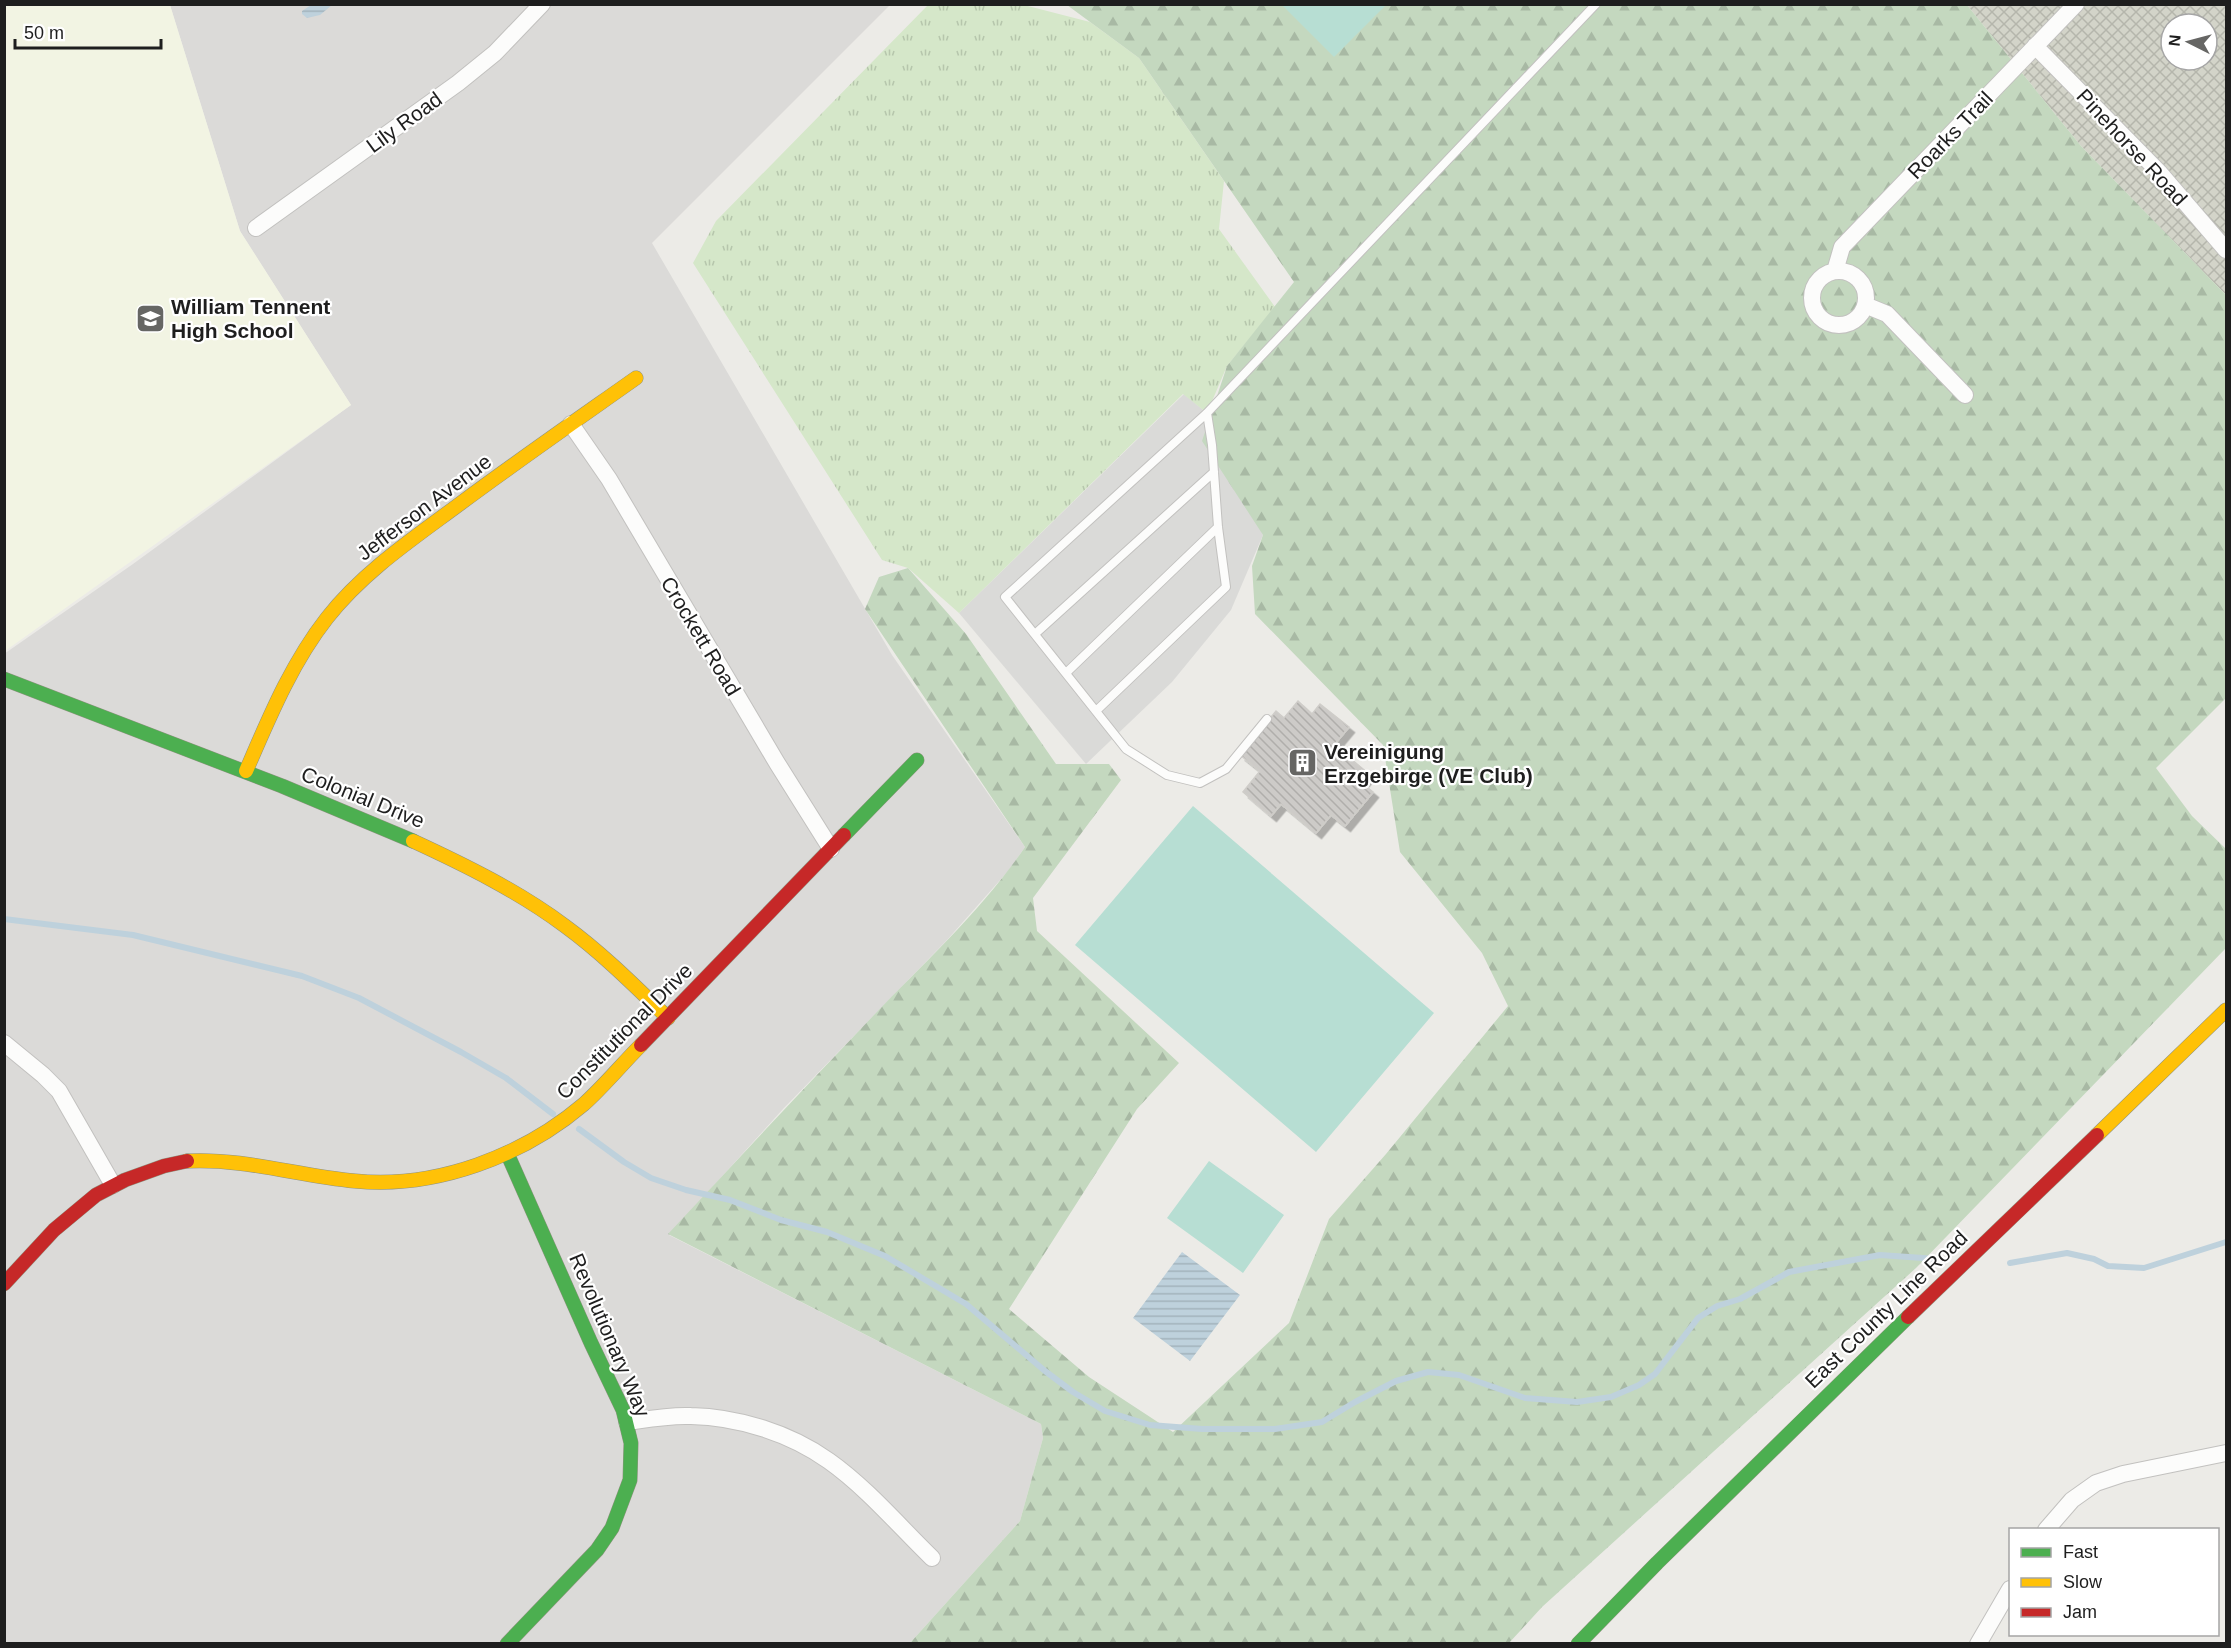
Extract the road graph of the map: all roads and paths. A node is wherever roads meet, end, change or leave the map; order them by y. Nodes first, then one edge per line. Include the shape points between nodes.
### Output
1 (542, 4) edge
2 (1596, 4) edge
3 (2076, 4) edge
4 (2035, 46) junction
5 (256, 228) dead end
6 (2226, 250) edge
7 (1835, 271) junction
8 (1865, 305) junction
9 (636, 378) dead end
10 (1965, 395) dead end
11 (1207, 413) junction
12 (571, 424) junction
13 (1214, 472) junction
14 (1218, 527) junction
15 (1035, 634) junction
16 (1066, 673) junction
17 (4, 679) edge
18 (1096, 711) junction
19 (1267, 719) dead end
20 (917, 760) dead end
21 (246, 771) junction
22 (831, 849) junction
23 (2226, 1010) edge
24 (668, 1018) junction
25 (4, 1043) edge
26 (507, 1153) junction
27 (113, 1185) junction
28 (4, 1284) edge
29 (627, 1422) junction
30 (2226, 1453) edge
31 (2048, 1528) edge
32 (932, 1558) dead end
33 (2009, 1591) edge
34 (507, 1644) edge
35 (1578, 1644) edge
36 (1978, 1644) edge

1 - 5 street, Lily Road via 495,53 458,83
2 - 11 lane
3 - 4 street, Roarks Trail
4 - 6 street, Pinehorse Road via 2158,172
4 - 7 street, Roarks Trail via 1842,247
7 - 8 street via 1845,272 1862,283
7 - 8 street via 1817,282 1813,292 1815,312 1822,320 1842,325 1852,321
8 - 10 street via 1887,314
9 - 12 street, Jefferson Avenue
11 - 13 lane
11 - 15 lane via 1005,597
12 - 21 street, Jefferson Avenue via 383,560 340,602 277,698
12 - 22 street, Crockett Road via 609,479
13 - 14 lane
13 - 15 lane
14 - 16 lane
14 - 18 lane via 1226,587
15 - 16 lane
16 - 18 lane
17 - 21 street, Colonial Drive
18 - 19 lane via 1126,749 1167,775 1200,783 1226,769
20 - 22 street, Constitutional Drive
21 - 24 street, Colonial Drive via 418,842 479,872 550,915
22 - 24 street, Constitutional Drive
23 - 35 street, East County Line Road
24 - 26 street, Constitutional Drive via 569,1117
25 - 27 street via 59,1091
26 - 27 street, Constitutional Drive via 458,1171 381,1182 222,1160 158,1167
26 - 29 street, Revolutionary Way
27 - 28 street, Constitutional Drive via 80,1207
29 - 32 street via 710,1417 769,1431 801,1444 852,1480
29 - 34 street, Revolutionary Way via 630,1480 612,1528 597,1550
30 - 31 street via 2096,1483 2072,1500
33 - 36 street

